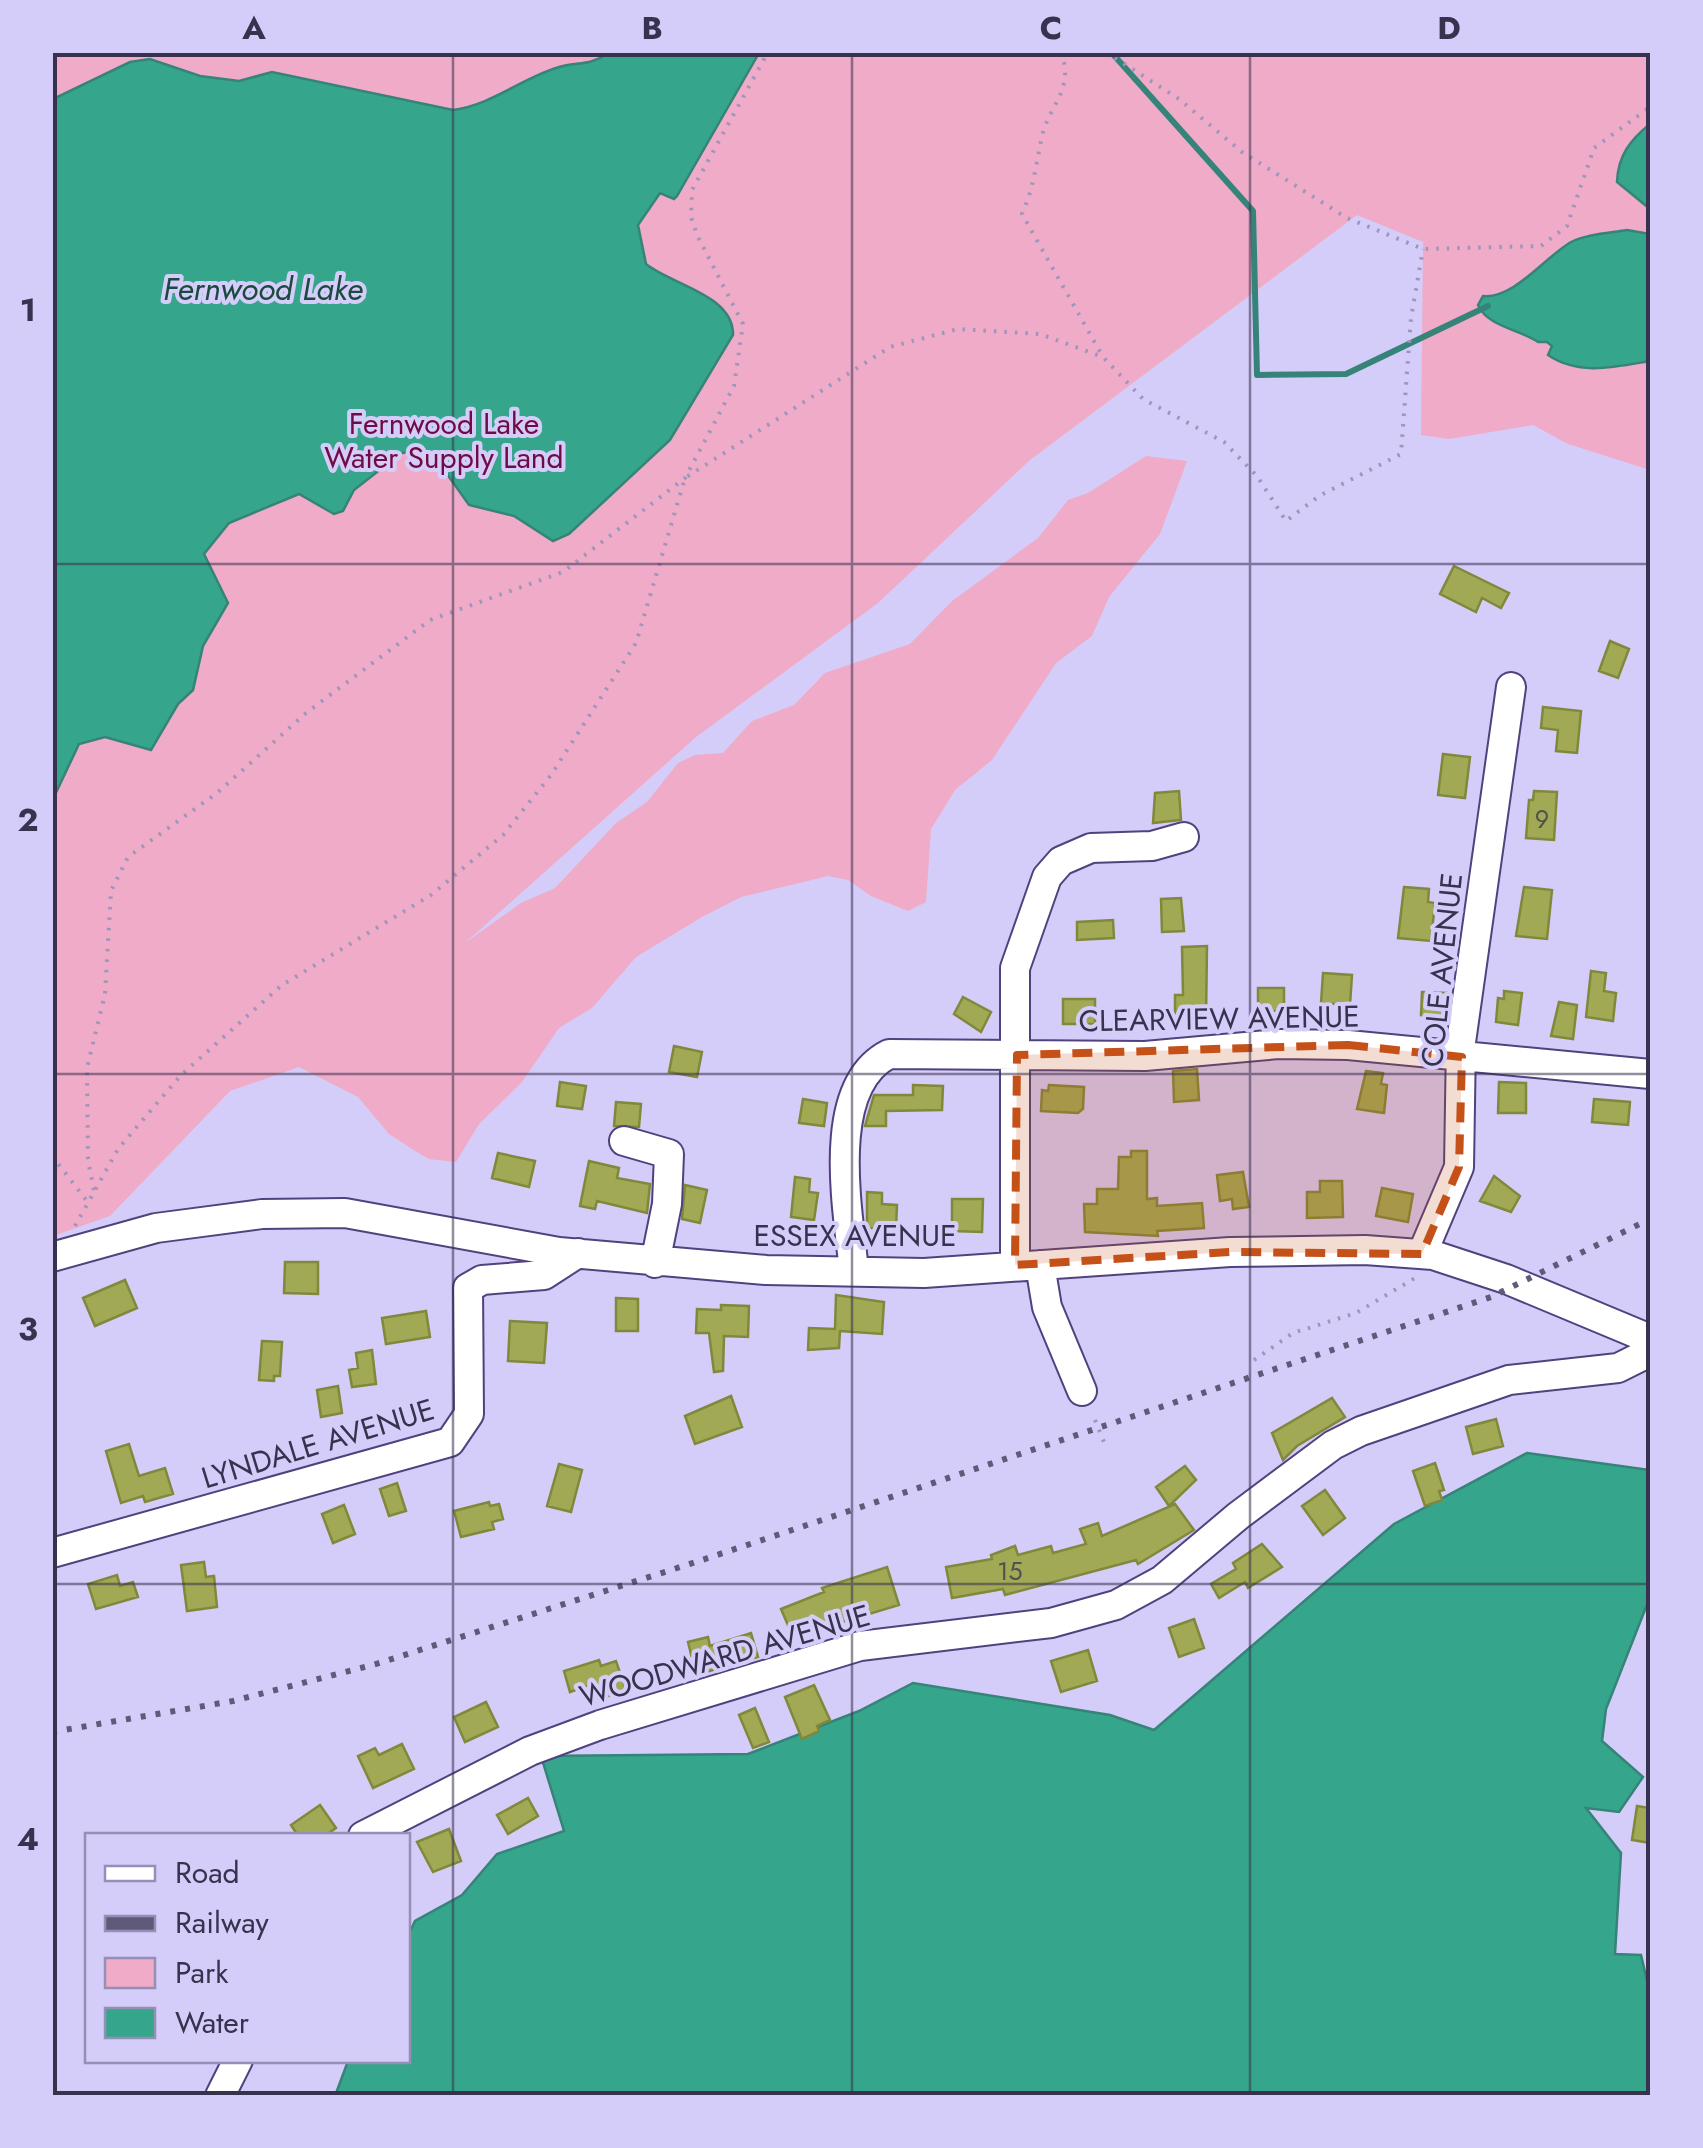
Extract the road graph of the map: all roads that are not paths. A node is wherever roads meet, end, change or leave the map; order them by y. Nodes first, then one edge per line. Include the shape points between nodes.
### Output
1 (1511, 687) dead end
2 (1184, 837) dead end
3 (1016, 1055) junction
4 (1462, 1057) junction
5 (1650, 1074) edge
6 (624, 1140) dead end
7 (578, 1253) junction
8 (1428, 1254) junction
9 (57, 1255) edge
10 (655, 1263) junction
11 (1027, 1265) junction
12 (854, 1271) junction
13 (1650, 1342) edge
14 (1082, 1390) dead end
15 (52, 1553) edge
16 (369, 1833) edge
17 (236, 2063) edge
18 (220, 2096) edge

1 - 4 street, COLE AVENUE
2 - 3 street via 1152,846 1092,848 1061,862 1048,877 1015,968
3 - 4 street, CLEARVIEW AVENUE via 1145,1056 1278,1044
3 - 11 street
3 - 12 street, CLEARVIEW AVENUE via 889,1054 870,1064 852,1094 846,1188
4 - 5 street, CLEARVIEW AVENUE
4 - 8 street, COLE AVENUE via 1460,1167
6 - 10 street via 669,1154
7 - 9 street, ESSEX AVENUE via 345,1213 262,1214 156,1228
7 - 10 street, ESSEX AVENUE
7 - 15 street, LYNDALE AVENUE via 544,1274 482,1280 468,1288 468,1414 450,1442
8 - 11 street, ESSEX AVENUE via 1230,1252
8 - 13 street, ESSEX AVENUE via 1506,1278
10 - 12 street, ESSEX AVENUE
11 - 12 street, ESSEX AVENUE via 924,1274
11 - 14 street
13 - 16 street, WOODWARD AVENUE via 1640,1357 1618,1368 1509,1380 1361,1430 1238,1516 1162,1580 1116,1605 1051,1623 860,1646 600,1724 530,1751
17 - 18 street

